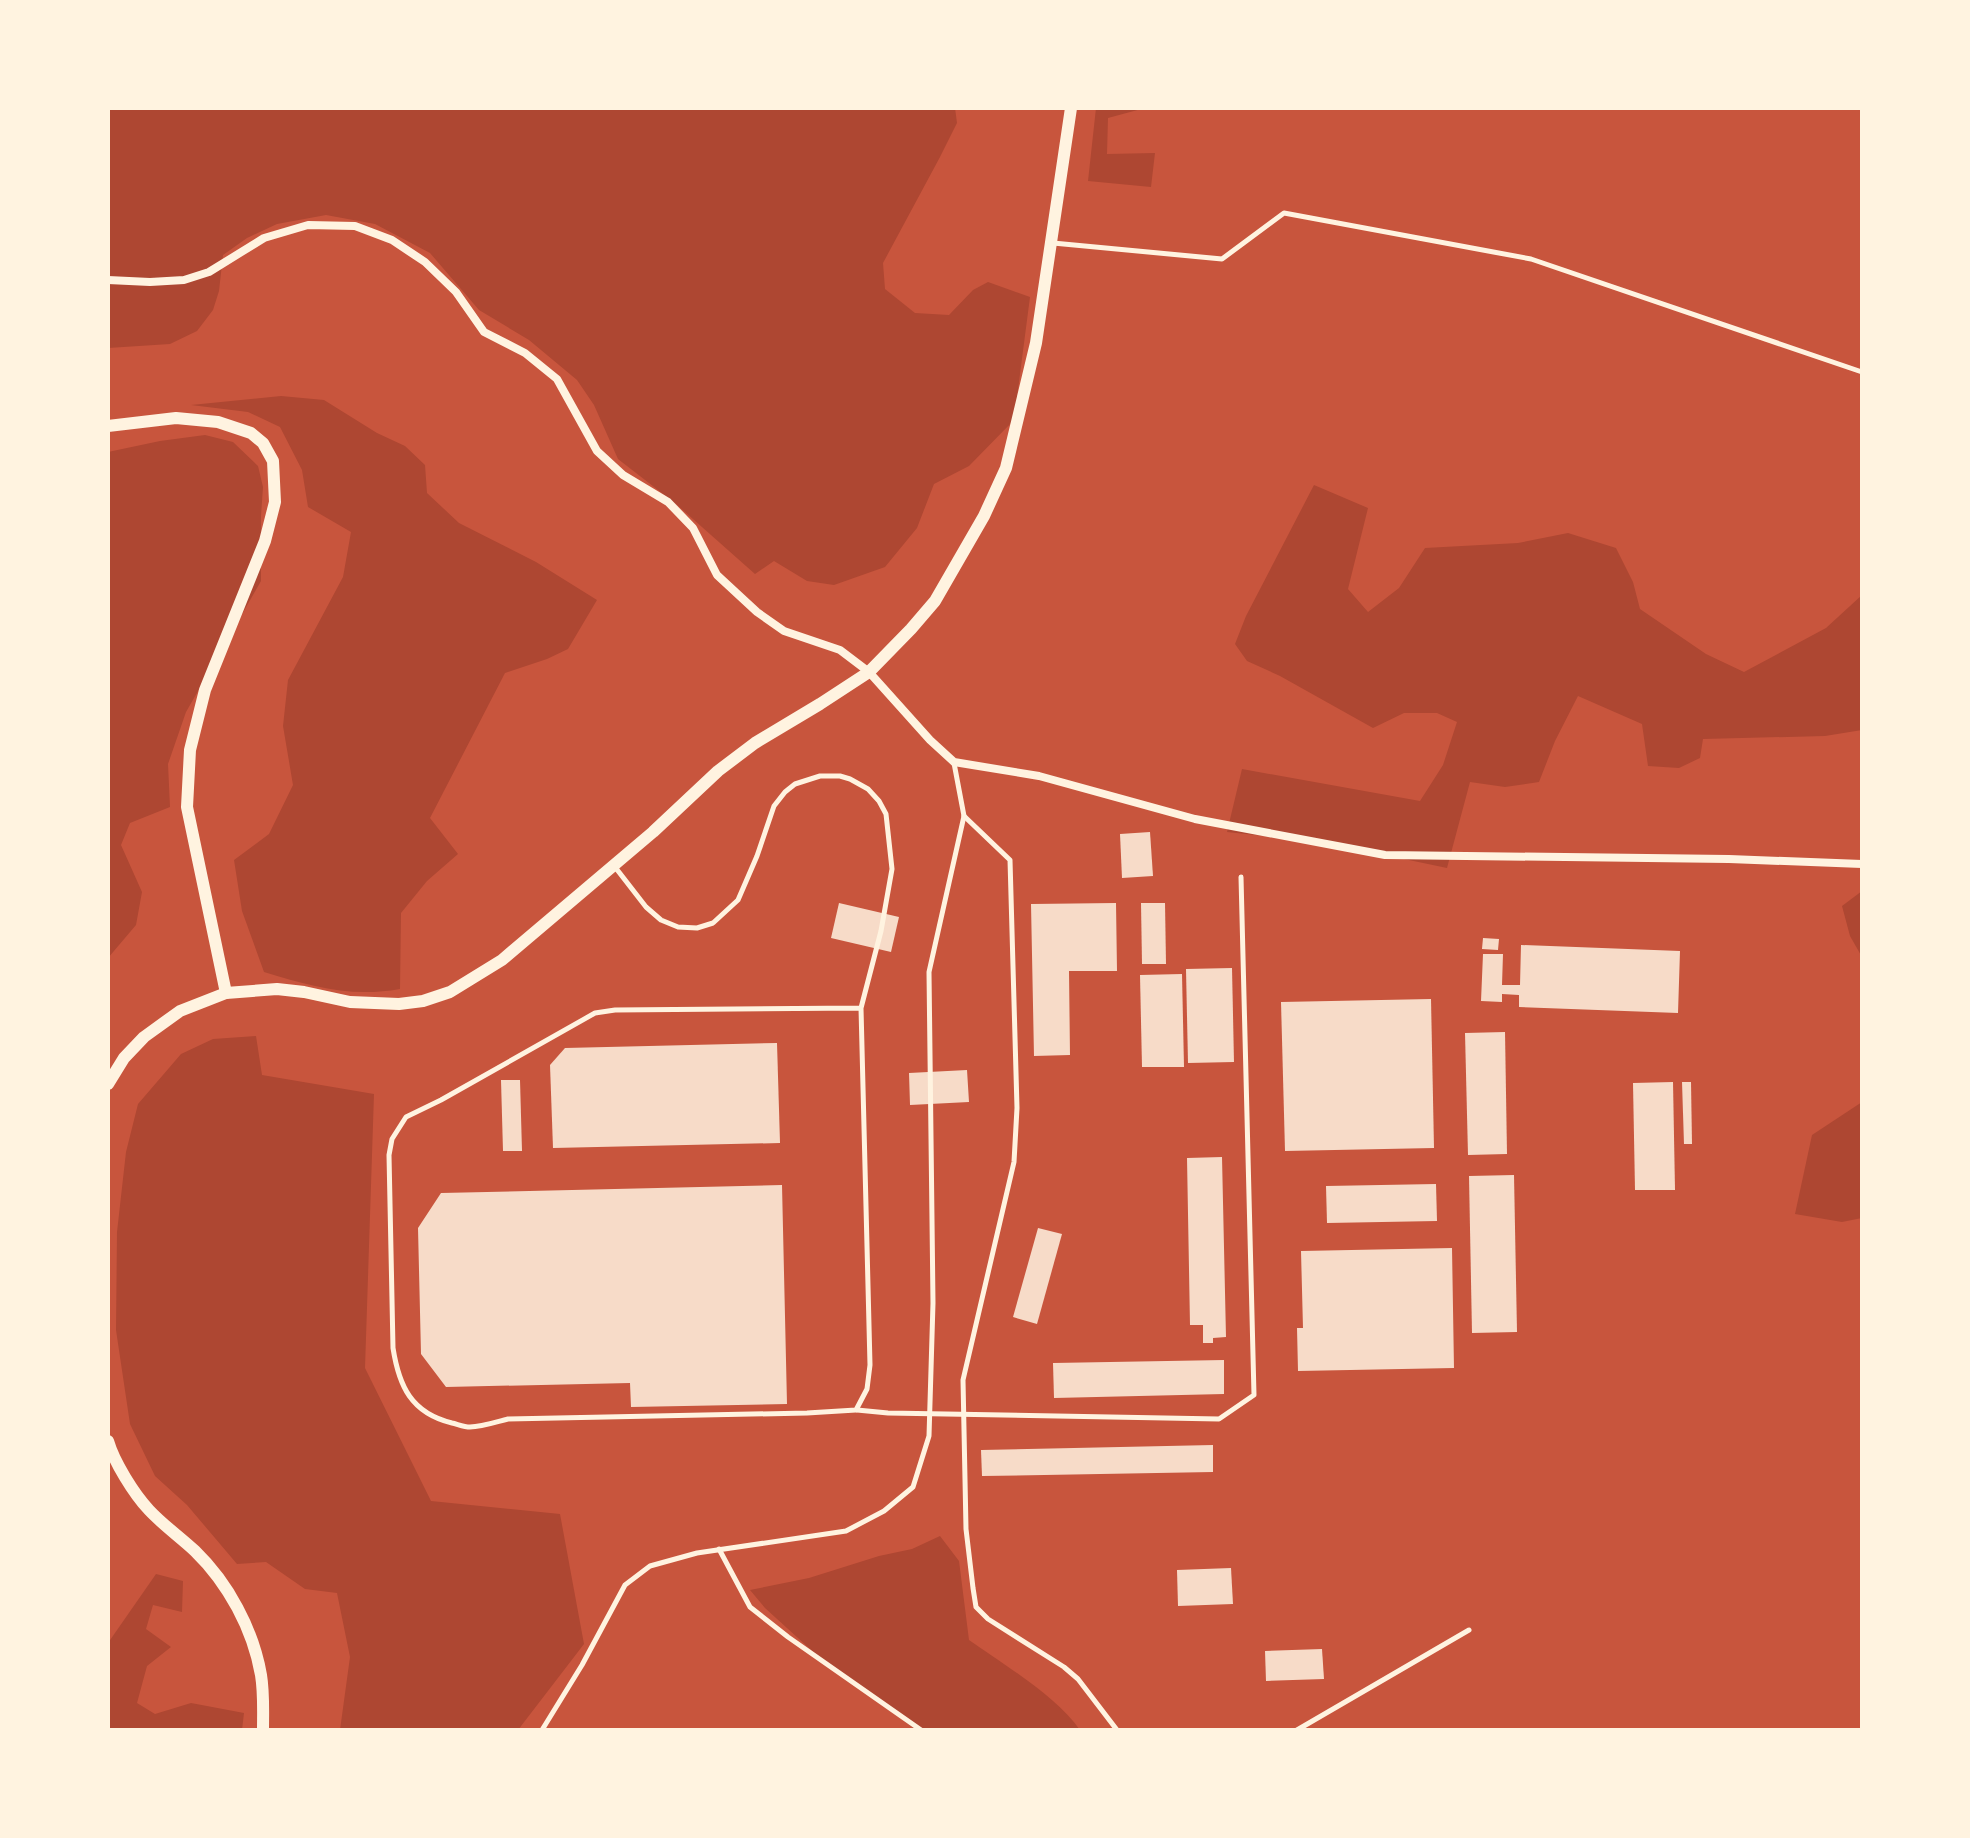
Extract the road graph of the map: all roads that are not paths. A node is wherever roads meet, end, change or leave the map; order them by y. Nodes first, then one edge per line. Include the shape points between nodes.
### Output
1 (1071, 108) edge
2 (1052, 243) junction
3 (108, 280) edge
4 (1862, 372) edge
5 (108, 426) edge
6 (869, 672) junction
7 (954, 762) junction
8 (964, 816) junction
9 (1862, 864) edge
10 (614, 866) junction
11 (1241, 877) dead end
12 (226, 993) junction
13 (861, 1008) junction
14 (108, 1084) edge
15 (856, 1410) junction
16 (963, 1413) junction
17 (108, 1441) edge
18 (719, 1549) junction
19 (1469, 1630) dead end
20 (263, 1730) edge
21 (542, 1730) edge
22 (921, 1730) edge
23 (1117, 1730) edge
24 (1297, 1730) edge

1 - 2 street
2 - 4 lane via 1222,259 1284,213 1531,259
2 - 6 street via 1028,382 996,492 935,601
3 - 6 street via 184,280 209,272 264,238 308,225 355,226 392,240 456,292 484,332 525,353 557,379 597,451 623,475 668,502 693,528 717,575 757,612 784,631 840,650
5 - 12 street via 176,418 218,422 251,433 273,461 275,502 265,541 205,690 190,750 187,807
6 - 7 street
6 - 10 street via 718,771
7 - 8 lane
7 - 9 street via 1039,776 1195,819 1385,855
8 - 16 lane via 1010,860 1017,1108 1014,1162 963,1380
8 - 18 lane via 929,972 929,1436 913,1487 884,1511 846,1531
10 - 12 street via 502,960 450,992 423,1001 350,1002 277,989
10 - 13 lane via 661,920 697,928 713,923 738,900 774,806 785,792 820,776 840,776 868,789 886,814 892,869
11 - 16 lane via 1254,1395 1219,1419
12 - 14 street via 180,1011 144,1037
13 - 15 lane via 870,1365 867,1389
13 - 15 lane via 595,1013 406,1117 389,1155 393,1348 407,1394 426,1413 469,1427 508,1419
15 - 16 lane
16 - 23 lane via 966,1529 976,1607 1078,1679
17 - 20 street via 148,1509 197,1553 231,1596 261,1675
18 - 21 lane via 650,1566 625,1585
18 - 22 lane via 750,1607
19 - 24 lane

